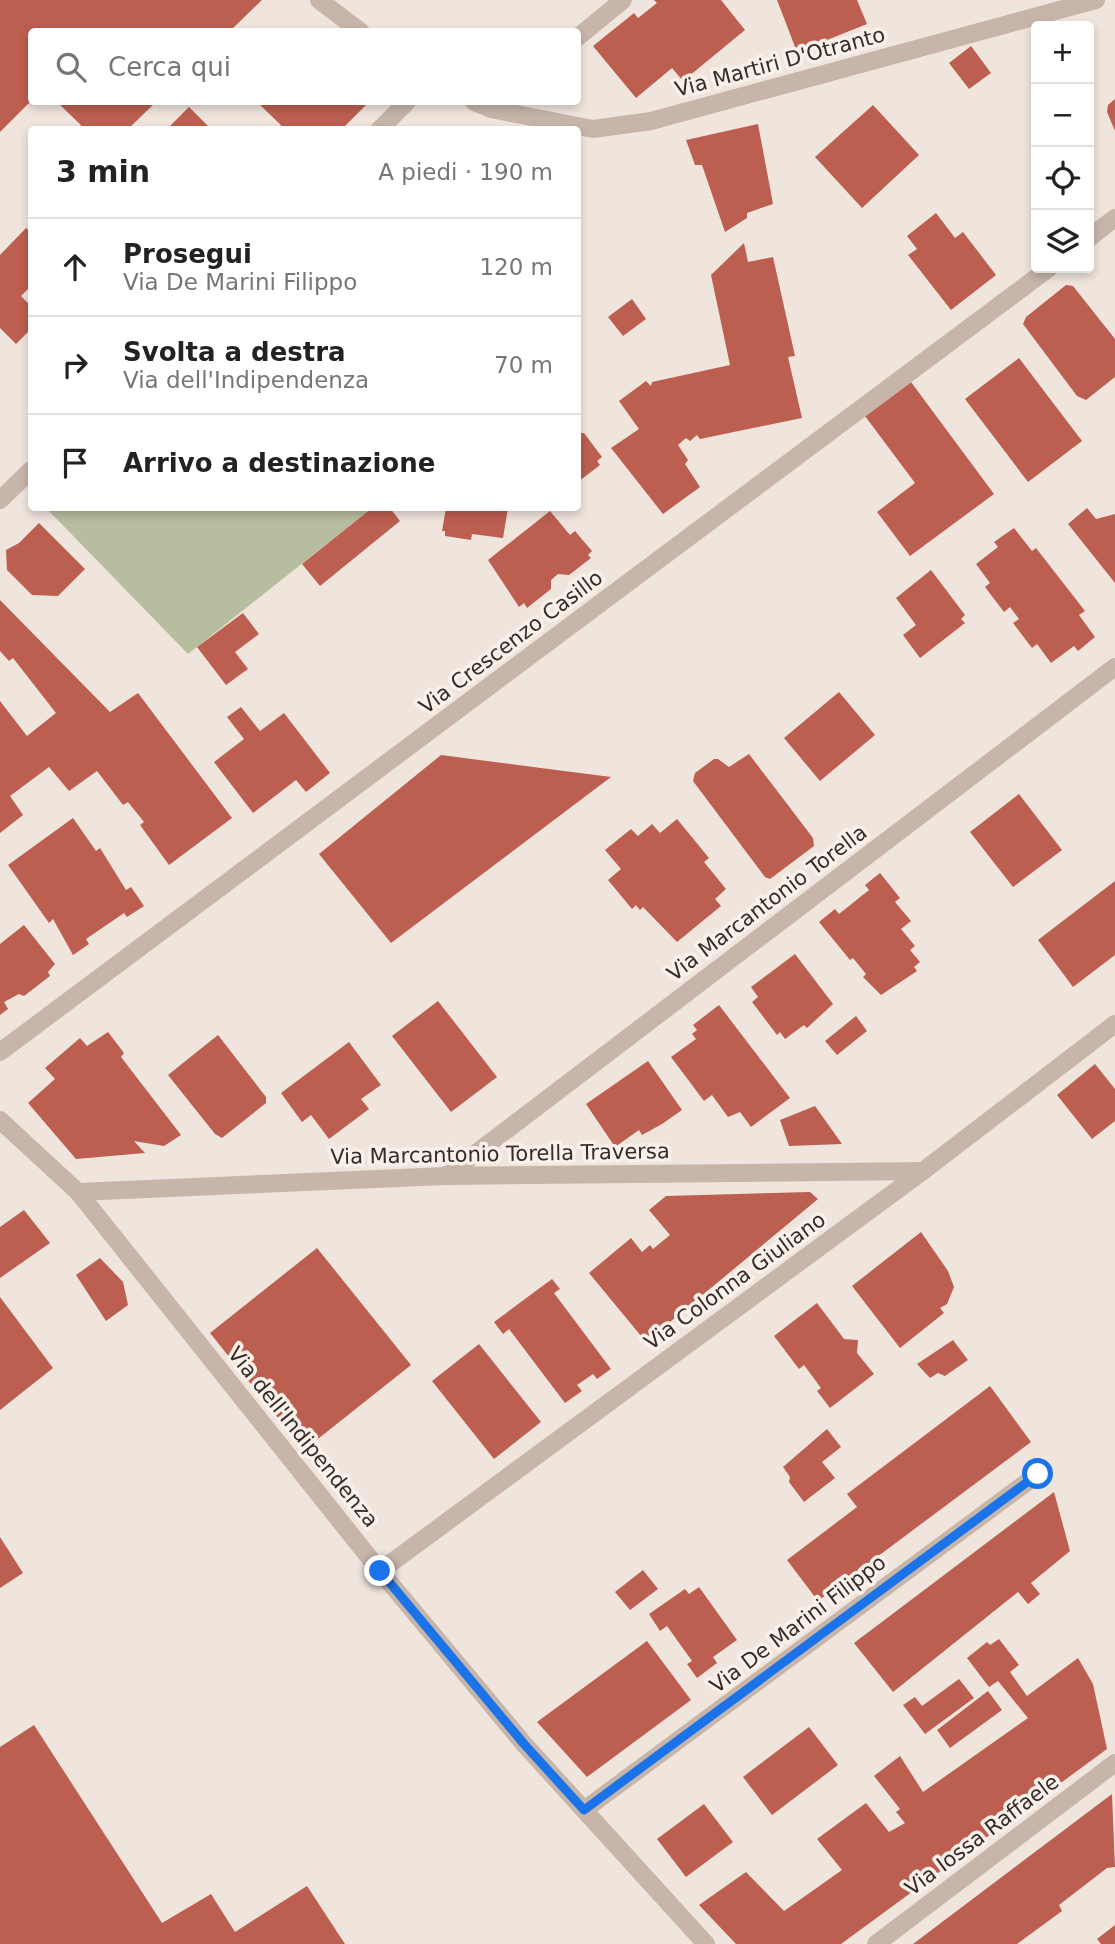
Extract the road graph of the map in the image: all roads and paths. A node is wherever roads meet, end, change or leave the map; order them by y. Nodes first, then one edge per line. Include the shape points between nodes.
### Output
1 (319, 0) edge
2 (623, 0) edge
3 (1096, 0) edge
4 (356, 28) edge
5 (581, 35) edge
6 (404, 105) edge
7 (492, 105) edge
8 (383, 126) edge
9 (580, 126) edge
10 (581, 126) edge
11 (1115, 218) edge
12 (1094, 234) edge
13 (1042, 273) edge
14 (28, 473) edge
15 (0, 500) edge
16 (1115, 667) edge
17 (1115, 1024) edge
18 (0, 1052) edge
19 (0, 1120) edge
20 (923, 1171) junction
21 (446, 1176) junction
22 (78, 1192) junction
23 (1038, 1474) dead end
24 (380, 1571) junction
25 (1115, 1763) edge
26 (584, 1810) junction
27 (706, 1944) edge
28 (876, 1944) edge

1 - 4 street
2 - 5 street
3 - 10 street, Via Martiri D'Otranto via 651,121 593,129
6 - 8 street
7 - 9 street, Via Martiri D'Otranto
11 - 12 street
13 - 18 street, Via Crescenzo Casillo
14 - 15 street
16 - 21 street, Via Marcantonio Torella
17 - 20 street, Via Colonna Giuliano
19 - 22 street, Via dell'Indipendenza
20 - 21 street, Via Marcantonio Torella Traversa
20 - 24 street, Via Colonna Giuliano
21 - 22 street, Via Marcantonio Torella Traversa
22 - 24 street, Via dell'Indipendenza
23 - 26 street, Via De Marini Filippo
24 - 26 street, Via dell'Indipendenza
25 - 28 street, Via Iossa Raffaele
26 - 27 street, Via dell'Indipendenza

